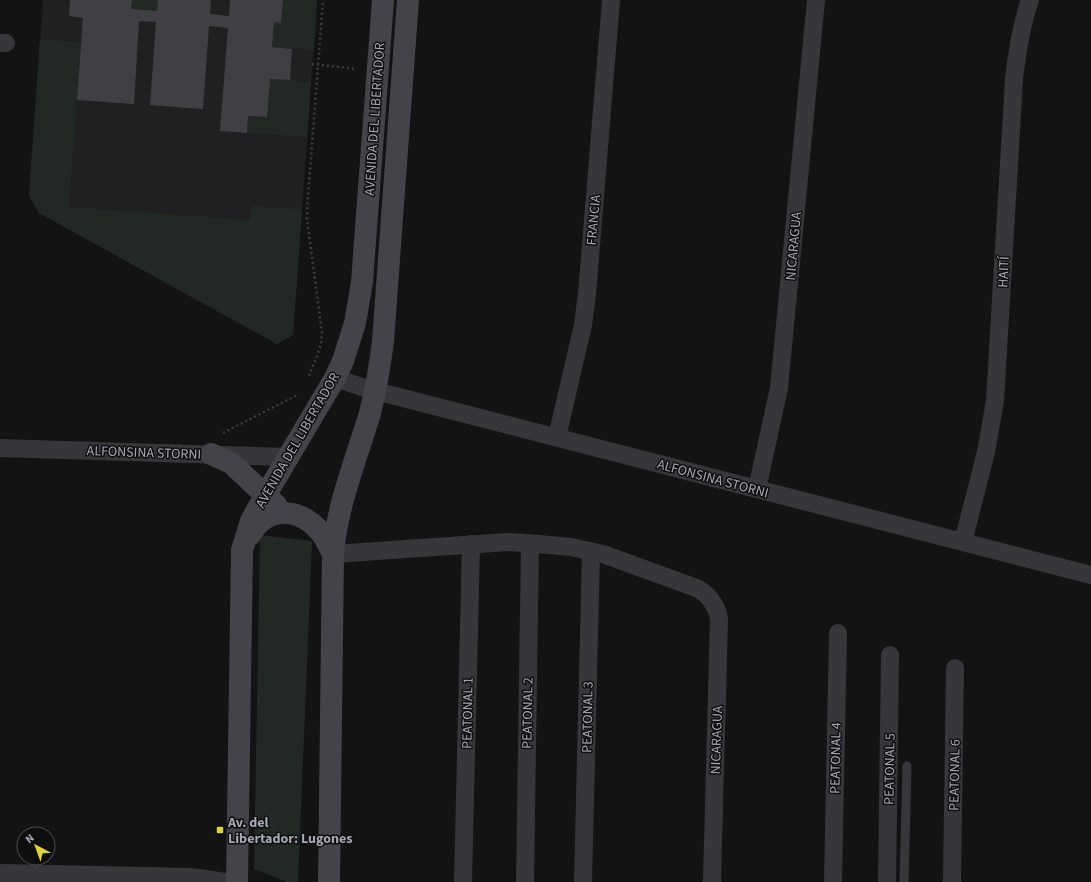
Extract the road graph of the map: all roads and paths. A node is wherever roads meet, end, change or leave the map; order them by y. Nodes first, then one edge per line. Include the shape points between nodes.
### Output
1 (323, 0) edge
2 (383, 0) edge
3 (408, 0) edge
4 (611, 0) edge
5 (816, 0) edge
6 (1030, 0) edge
7 (312, 64) dead end
8 (318, 65) junction
9 (357, 70) dead end
10 (335, 378) junction
11 (308, 379) dead end
12 (376, 390) junction
13 (301, 392) dead end
14 (223, 433) dead end
15 (557, 437) junction
16 (0, 448) edge
17 (0, 453) edge
18 (211, 454) junction
19 (288, 457) junction
20 (757, 489) junction
21 (265, 496) junction
22 (291, 513) junction
23 (963, 542) junction
24 (530, 543) junction
25 (471, 544) junction
26 (242, 550) junction
27 (591, 552) junction
28 (332, 554) junction
29 (1091, 575) edge
30 (838, 633) dead end
31 (890, 655) dead end
32 (955, 668) dead end
33 (906, 766) dead end
34 (0, 873) edge
35 (225, 882) edge
36 (237, 882) edge
37 (329, 882) edge
38 (463, 882) edge
39 (525, 882) edge
40 (583, 882) edge
41 (712, 882) edge
42 (833, 882) edge
43 (887, 882) edge
44 (904, 882) edge
45 (952, 882) edge

1 - 8 path
2 - 10 main road, AVENIDA DEL LIBERTADOR via 362,282 350,343
3 - 12 main road, AVENIDA DEL LIBERTADOR via 383,341
4 - 15 street, FRANCIA via 587,294
5 - 20 street, NICARAGUA via 780,380
6 - 23 street, HAITÍ via 1020,36 1014,79 995,401 986,452
7 - 8 path
8 - 9 path
8 - 11 path via 308,219 322,333 321,345
10 - 12 street, ALFONSINA STORNI
10 - 19 main road, AVENIDA DEL LIBERTADOR
12 - 15 street, ALFONSINA STORNI
12 - 28 main road, AVENIDA DEL LIBERTADOR via 340,509
13 - 14 path
15 - 20 street, ALFONSINA STORNI
16 - 17 street
16 - 18 street, ALFONSINA STORNI
18 - 19 street, ALFONSINA STORNI
18 - 21 main road via 231,463
19 - 21 main road, AVENIDA DEL LIBERTADOR
20 - 23 street, ALFONSINA STORNI
21 - 22 main road
21 - 26 main road, AVENIDA DEL LIBERTADOR via 251,521
22 - 26 main road via 273,514 264,519 252,531
22 - 28 main road via 311,522 324,537
23 - 29 street, ALFONSINA STORNI
24 - 25 street
24 - 27 street via 571,547
24 - 39 street, PEATONAL 2
25 - 28 street
25 - 38 street, PEATONAL 1
26 - 36 main road, AVENIDA DEL LIBERTADOR
27 - 40 street, PEATONAL 3
27 - 41 street, NICARAGUA via 699,589 712,599 717,608 719,618
28 - 37 main road, AVENIDA DEL LIBERTADOR
30 - 42 street, PEATONAL 4
31 - 43 street, PEATONAL 5
32 - 45 street, PEATONAL 6
33 - 44 lane
34 - 35 street via 192,877

